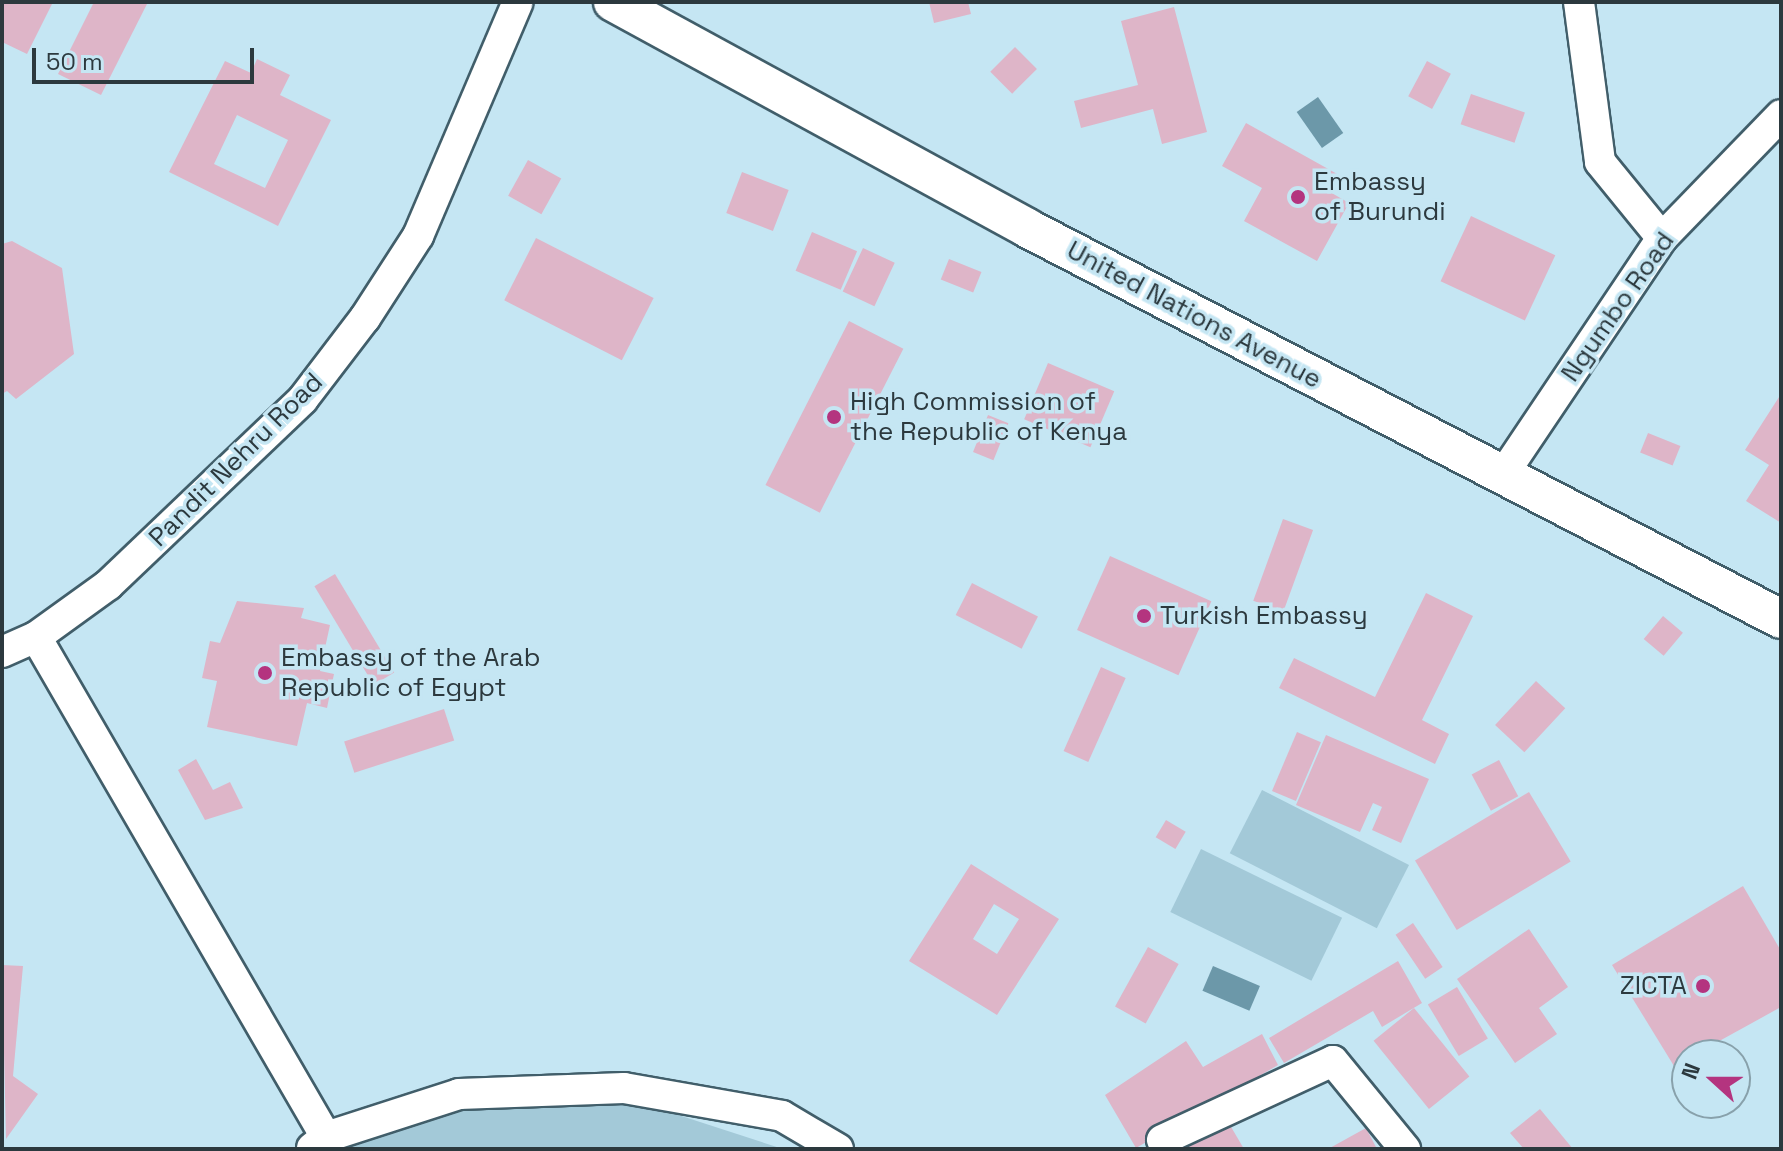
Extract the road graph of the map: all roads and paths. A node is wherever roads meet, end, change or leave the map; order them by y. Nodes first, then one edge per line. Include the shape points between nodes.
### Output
1 (518, 2) edge
2 (613, 2) edge
3 (1579, 2) edge
4 (1781, 115) edge
5 (1662, 238) junction
6 (1502, 476) junction
7 (1781, 619) edge
8 (36, 637) junction
9 (2, 652) edge
10 (1162, 1140) dead end
11 (318, 1143) edge
12 (838, 1149) edge
13 (1405, 1149) edge

1 - 8 street, Pandit Nehru Road via 418,236 365,318 303,399 170,530 108,585
2 - 6 main road, United Nations Avenue via 1027,228
3 - 5 street via 1600,162
4 - 5 street, Ngumbo Road
5 - 6 street, Ngumbo Road
6 - 7 main road, United Nations Avenue
8 - 9 street, Pandit Nehru Road
8 - 11 street
10 - 13 street via 1333,1061
11 - 12 street via 459,1094 624,1088 782,1116

